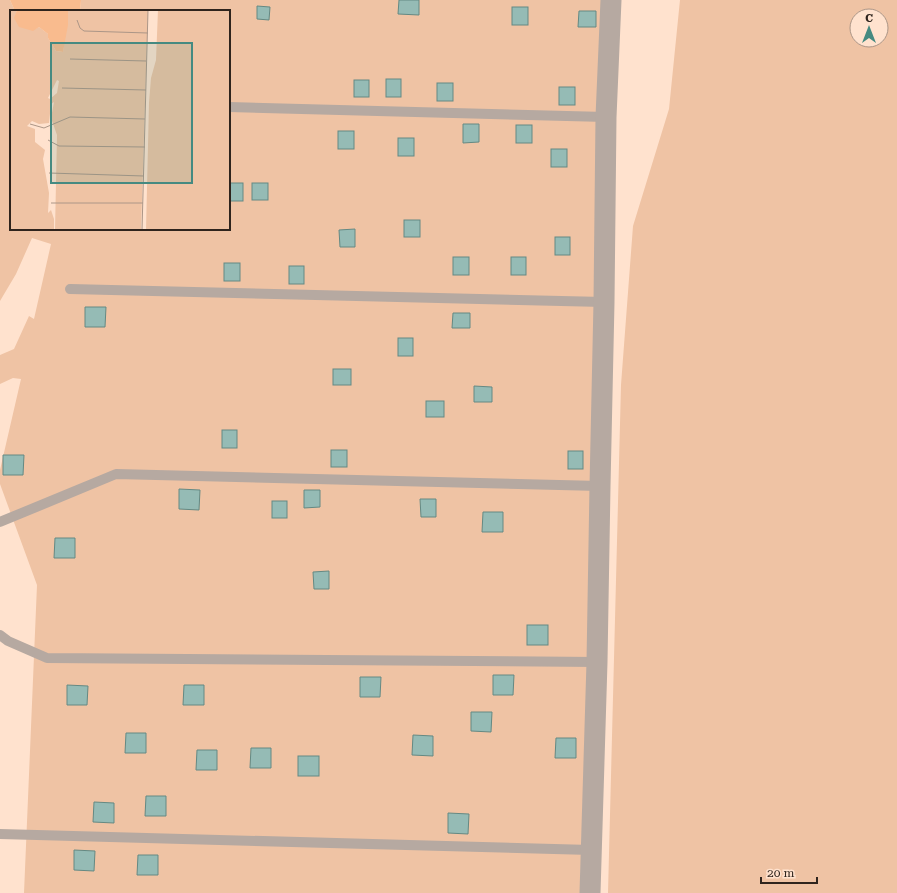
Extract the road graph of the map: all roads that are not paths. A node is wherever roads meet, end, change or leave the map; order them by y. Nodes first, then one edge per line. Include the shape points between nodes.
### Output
1 (611, 0) edge
2 (230, 107) edge
3 (606, 118) junction
4 (70, 289) dead end
5 (604, 302) junction
6 (600, 486) junction
7 (0, 522) edge
8 (0, 635) edge
9 (597, 662) junction
10 (0, 834) edge
11 (591, 850) junction
12 (590, 893) edge

1 - 3 street
2 - 3 lane
3 - 5 street
4 - 5 lane
5 - 6 street
6 - 7 lane via 116,474
6 - 9 street
8 - 9 lane via 47,658
9 - 11 street
10 - 11 lane
11 - 12 street

